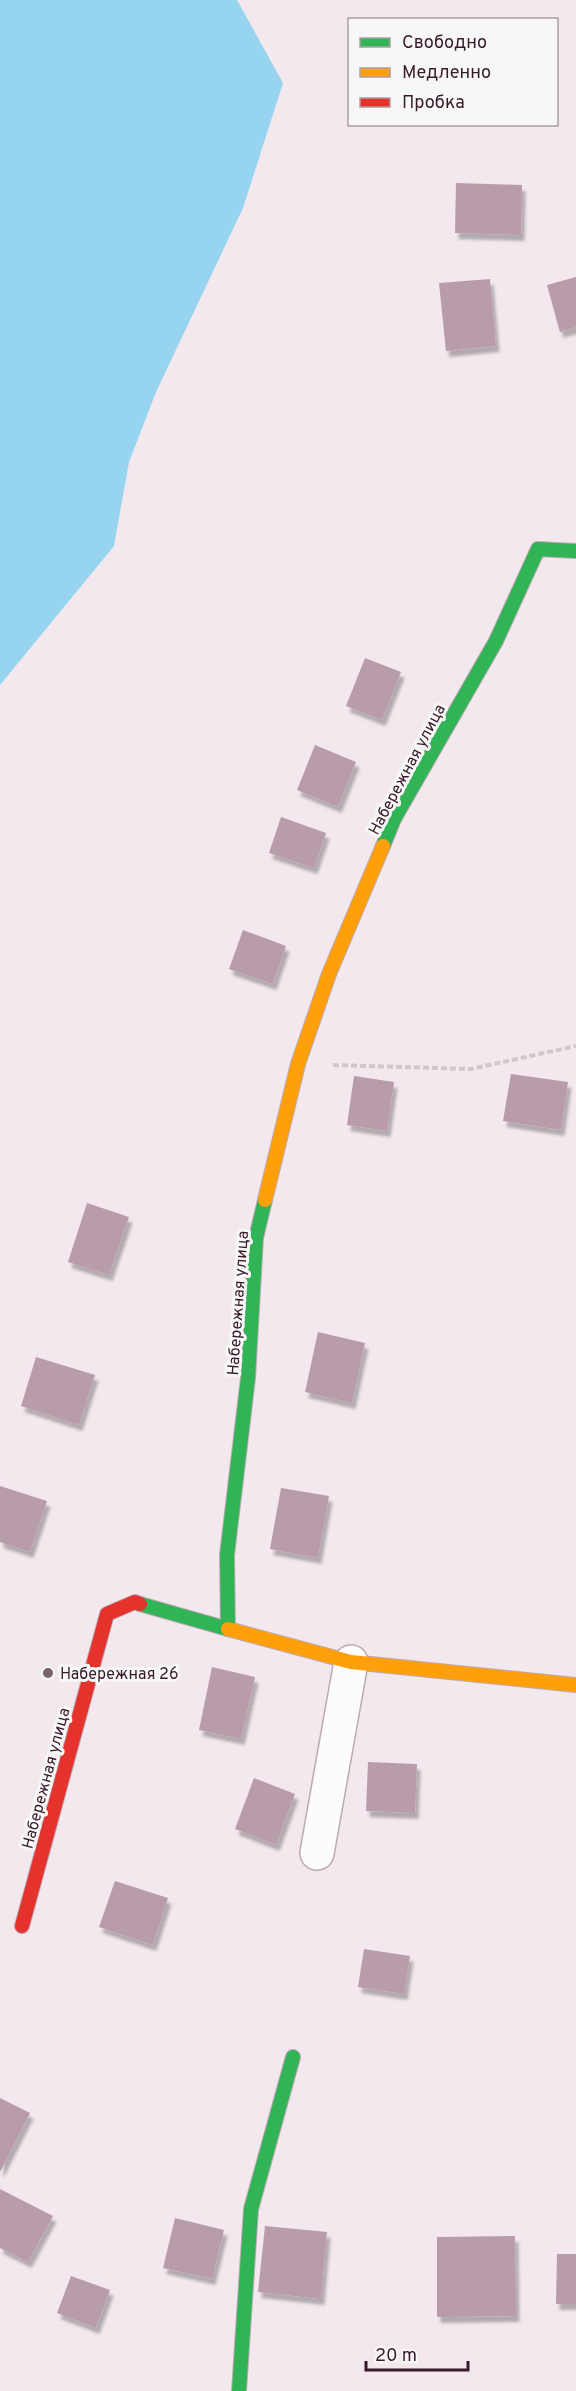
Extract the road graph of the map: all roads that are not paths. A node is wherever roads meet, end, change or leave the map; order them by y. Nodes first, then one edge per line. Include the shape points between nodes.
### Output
1 (576, 551) edge
2 (228, 1629) junction
3 (351, 1662) junction
4 (576, 1685) edge
5 (317, 1853) dead end
6 (22, 1926) dead end
7 (293, 2057) dead end
8 (239, 2391) edge

1 - 2 street, Набережная улица via 538,549 495,641 394,819 329,974 298,1064 256,1238 248,1377 227,1556
2 - 3 street
2 - 6 street, Набережная улица via 135,1602 107,1614
3 - 4 street
3 - 5 street
7 - 8 street via 251,2209

